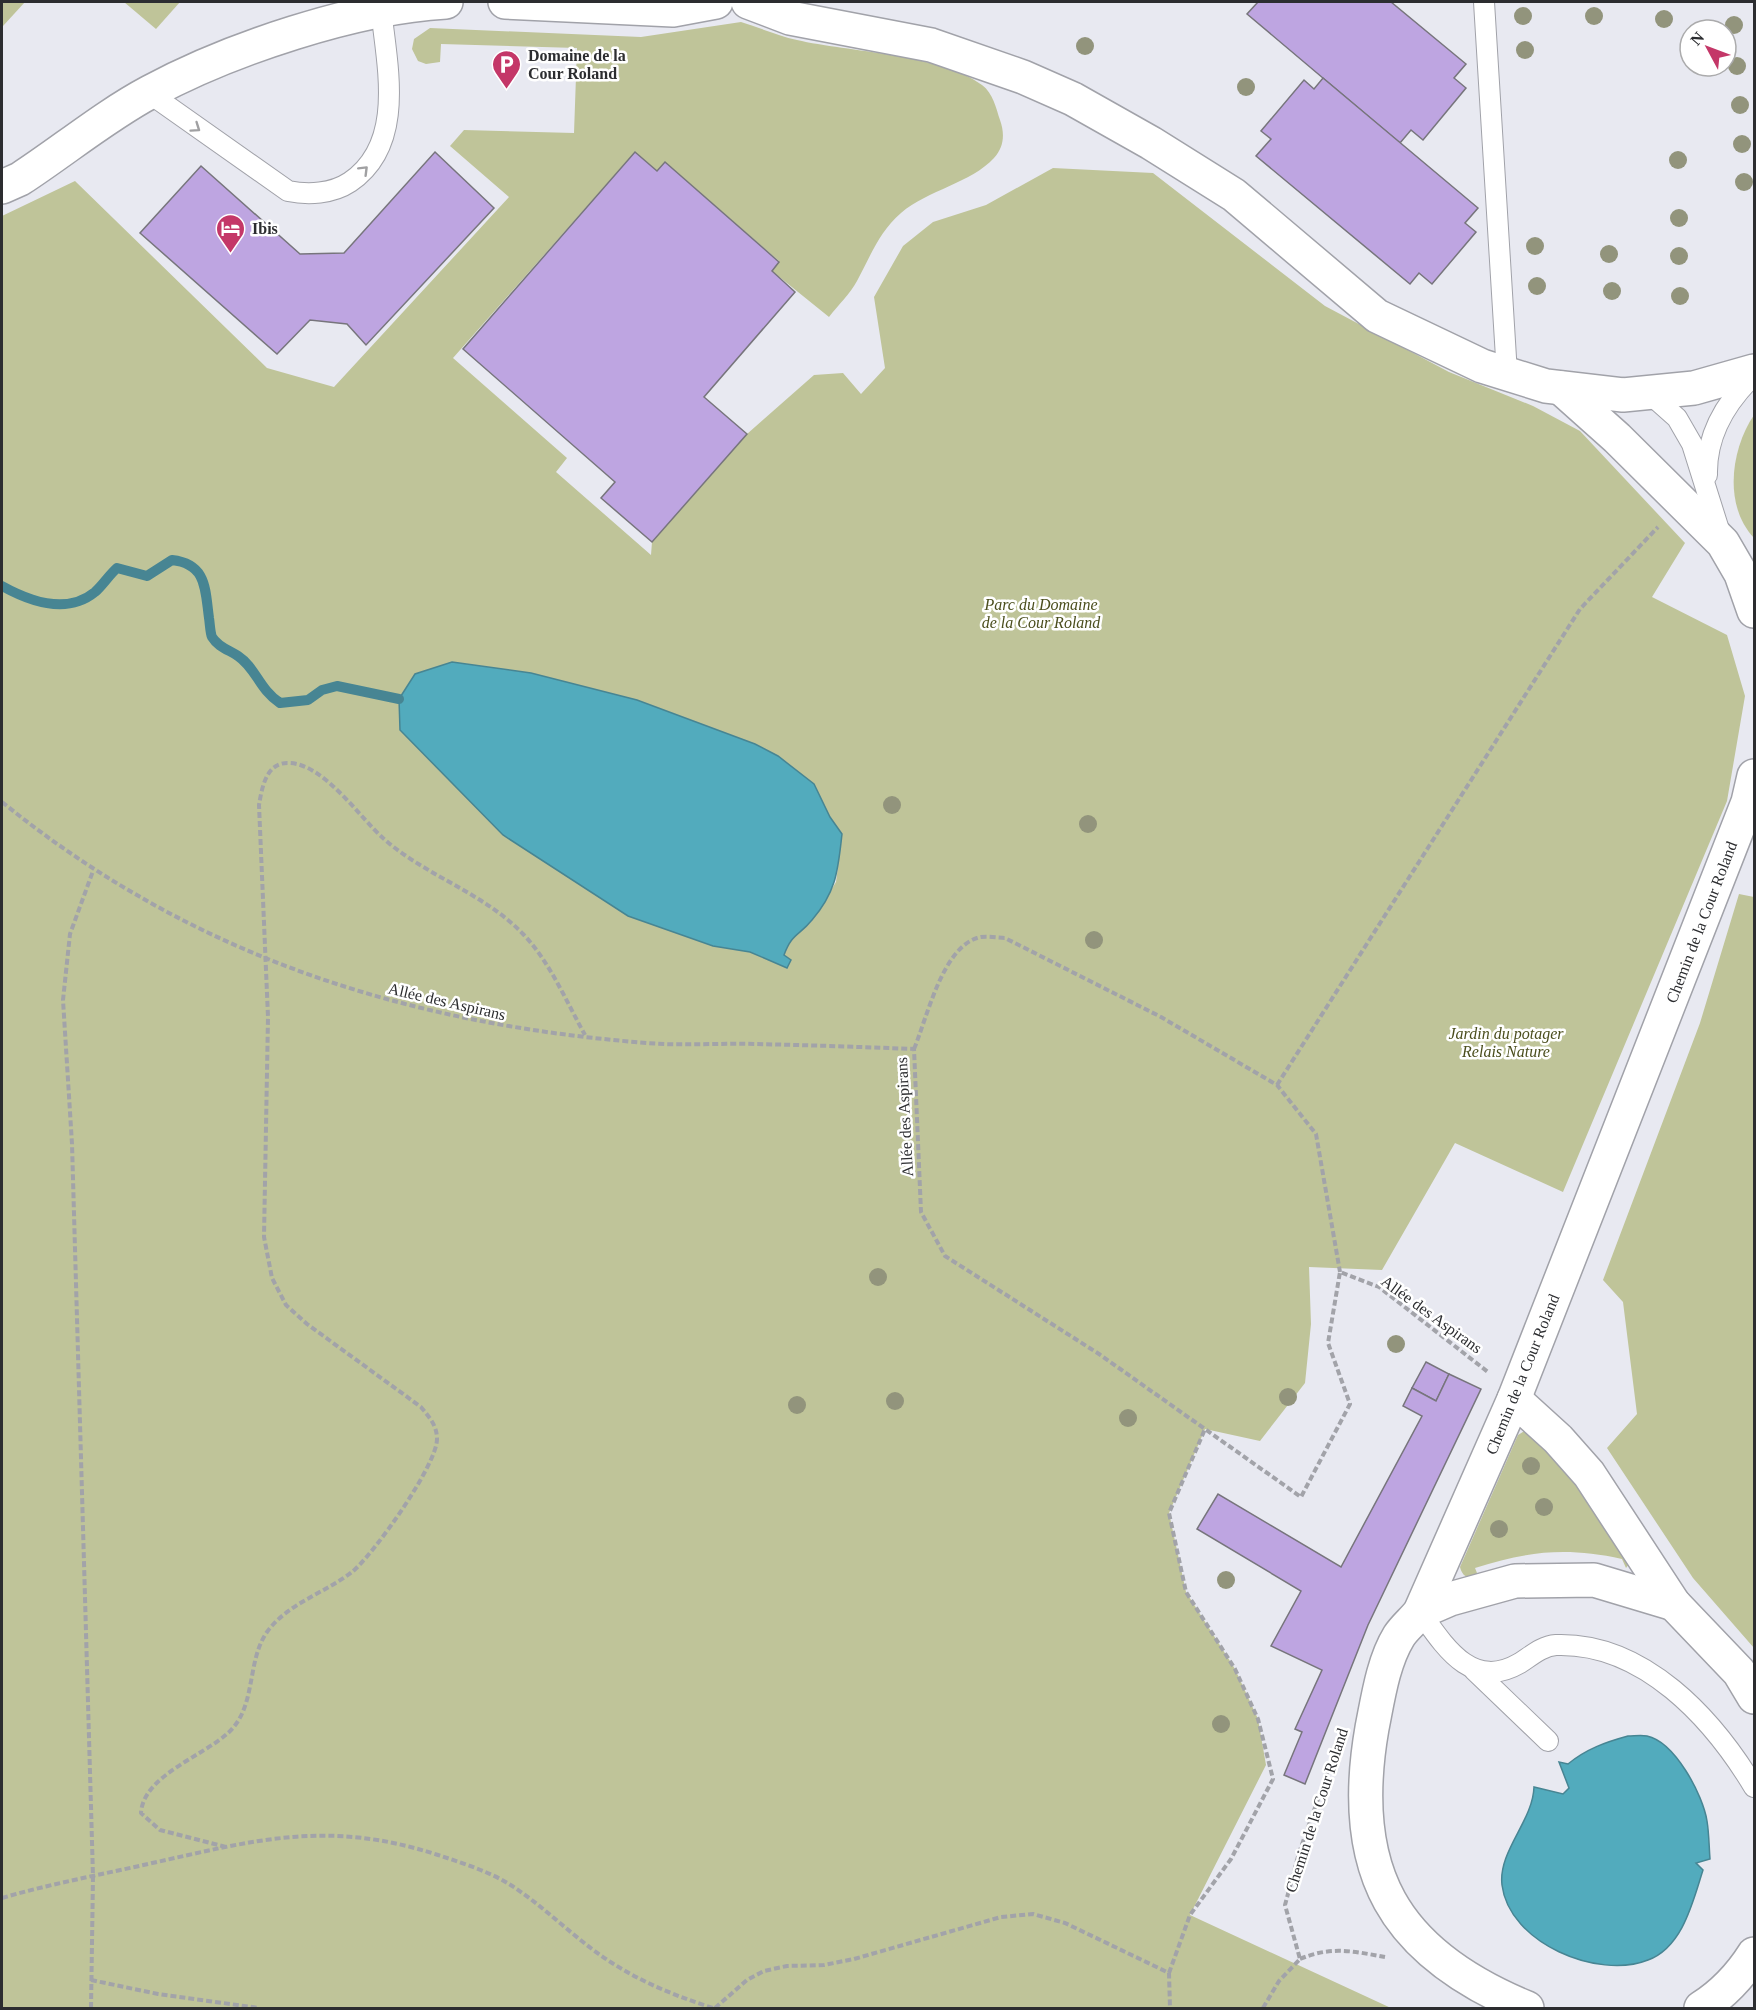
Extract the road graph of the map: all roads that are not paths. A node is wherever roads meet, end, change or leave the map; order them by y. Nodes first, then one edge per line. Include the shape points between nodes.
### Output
1 (446, 2) edge
2 (505, 2) edge
3 (716, 2) edge
4 (748, 2) edge
5 (1484, 2) edge
6 (381, 9) junction
7 (149, 93) junction
8 (2, 187) edge
9 (1755, 373) edge
10 (1507, 374) junction
11 (1561, 388) junction
12 (1650, 394) junction
13 (1696, 497) junction
14 (1755, 611) edge
15 (1755, 776) edge
16 (1514, 1399) junction
17 (1674, 1604) junction
18 (1420, 1612) junction
19 (1473, 1670) junction
20 (1755, 1697) edge
21 (1548, 1741) dead end
22 (1755, 1787) edge
23 (1755, 1954) edge
24 (1527, 2008) edge
25 (1701, 2008) edge

1 - 6 street
2 - 3 street via 672,10
4 - 10 street via 790,18 931,45 1073,99 1233,195 1377,316
5 - 10 lane
6 - 7 street via 257,46
7 -> 6 lane via 288,191 306,195 342,188 375,159 388,119
7 - 8 street
9 - 12 street
9 - 13 lane via 1715,426
10 - 11 street
11 - 12 street
11 - 13 street
12 - 13 lane via 1677,418 1692,444
13 - 14 street via 1741,574
15 - 16 street, Chemin de la Cour Roland
16 - 17 street via 1589,1474
16 - 18 street, Chemin de la Cour Roland
17 - 18 street via 1594,1580 1515,1581 1450,1599
17 - 20 street via 1739,1672
18 - 19 lane via 1441,1642
18 - 24 street, Chemin de la Cour Roland via 1399,1636 1383,1677 1367,1758 1366,1809 1372,1862 1389,1902 1414,1937 1450,1969
19 - 21 lane
19 - 22 lane via 1491,1674 1507,1670 1553,1645 1576,1646 1622,1660 1671,1686 1689,1702
23 - 25 street via 1717,1998

